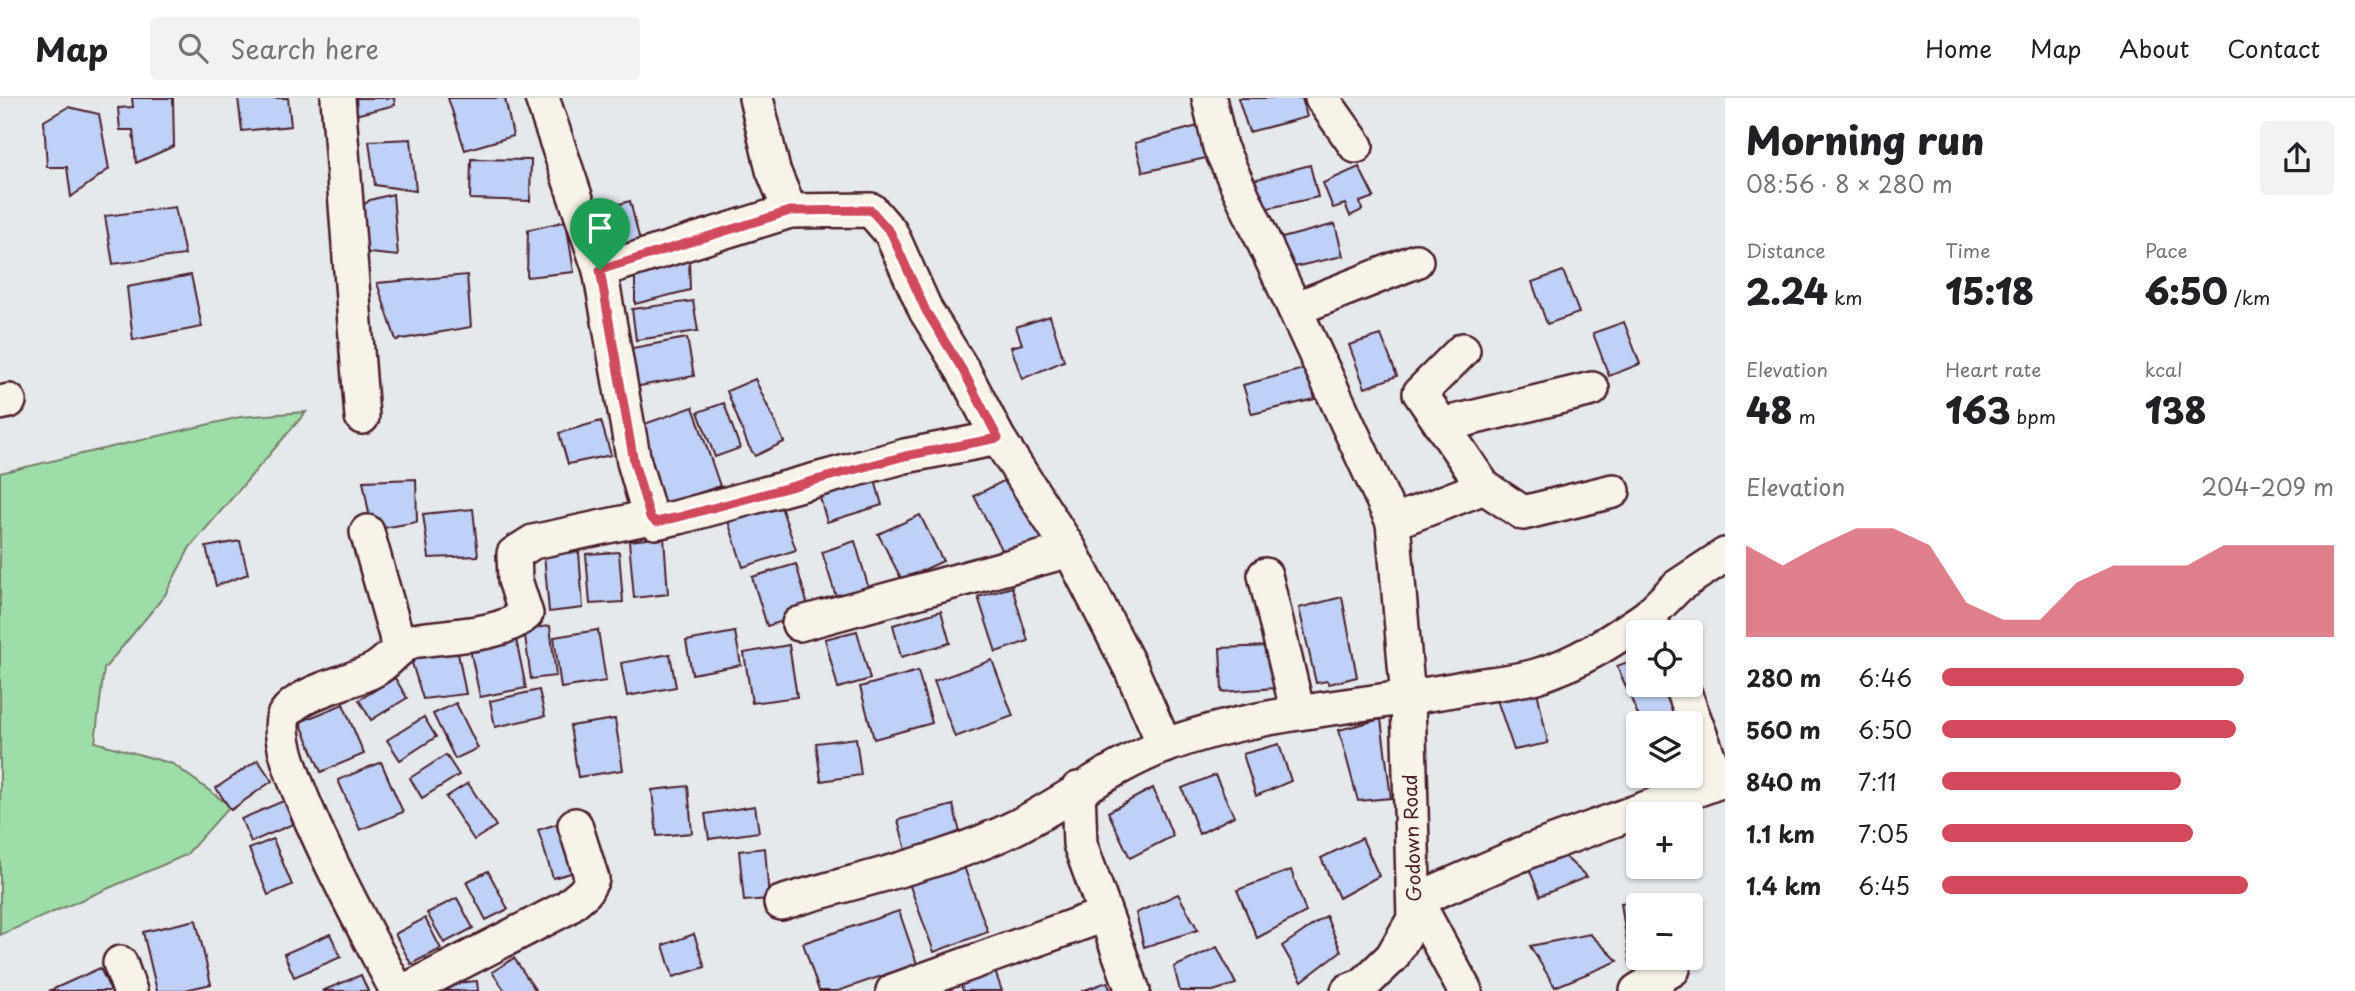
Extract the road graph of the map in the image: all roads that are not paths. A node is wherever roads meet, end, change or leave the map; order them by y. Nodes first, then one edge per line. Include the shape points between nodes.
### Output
1 (338, 98) edge
2 (542, 98) edge
3 (756, 98) edge
4 (1209, 98) edge
5 (1322, 98) edge
6 (1356, 146) dead end
7 (790, 211) junction
8 (1416, 261) dead end
9 (600, 270) junction
10 (1295, 309) junction
11 (1463, 350) dead end
12 (1592, 389) dead end
13 (362, 417) dead end
14 (1442, 425) junction
15 (998, 438) junction
16 (1484, 487) junction
17 (1613, 491) dead end
18 (650, 517) junction
19 (1393, 522) junction
20 (367, 532) dead end
21 (1070, 550) junction
22 (1725, 555) edge
23 (1265, 575) dead end
24 (1655, 620) edge
25 (799, 624) dead end
26 (1626, 637) edge
27 (399, 646) junction
28 (1686, 697) edge
29 (1408, 699) junction
30 (1298, 713) junction
31 (1166, 746) junction
32 (1079, 789) junction
33 (575, 825) dead end
34 (1416, 900) junction
35 (781, 903) dead end
36 (1104, 915) junction
37 (1673, 970) dead end
38 (397, 991) edge
39 (405, 991) edge
40 (893, 991) edge
41 (1133, 991) edge
42 (1348, 991) edge
43 (1465, 991) edge
44 (1637, 991) edge

1 - 13 street
2 - 9 street
3 - 7 street via 773,170
4 - 10 street, Godown Road via 1220,147
5 - 6 street
7 - 9 street
7 - 15 street via 871,210 891,233 926,311
8 - 10 street
9 - 18 street via 634,462
10 - 19 street, Godown Road
11 - 14 street via 1420,393
12 - 14 street
14 - 16 street
15 - 18 street via 905,456 679,517 656,522
15 - 21 street
16 - 17 street via 1523,513
16 - 19 street
18 - 27 street via 533,542 514,554 515,580 526,614 520,620 500,629
19 - 29 street, Godown Road
20 - 27 street
21 - 25 street
21 - 31 street
22 - 24 street via 1678,586
23 - 30 street
26 - 29 street via 1535,676
27 - 38 street via 379,667 296,702 282,716 281,735 296,785
28 - 34 street via 1718,782 1529,851
29 - 30 street
29 - 34 street, Godown Road
30 - 31 street
31 - 32 street
32 - 35 street via 1017,827 943,856
32 - 36 street via 1080,844
33 - 39 street via 592,879 585,892 566,908
34 - 42 street, Godown Road via 1414,919 1392,957 1363,985
34 - 43 street
36 - 40 street
36 - 41 street
37 - 44 street

